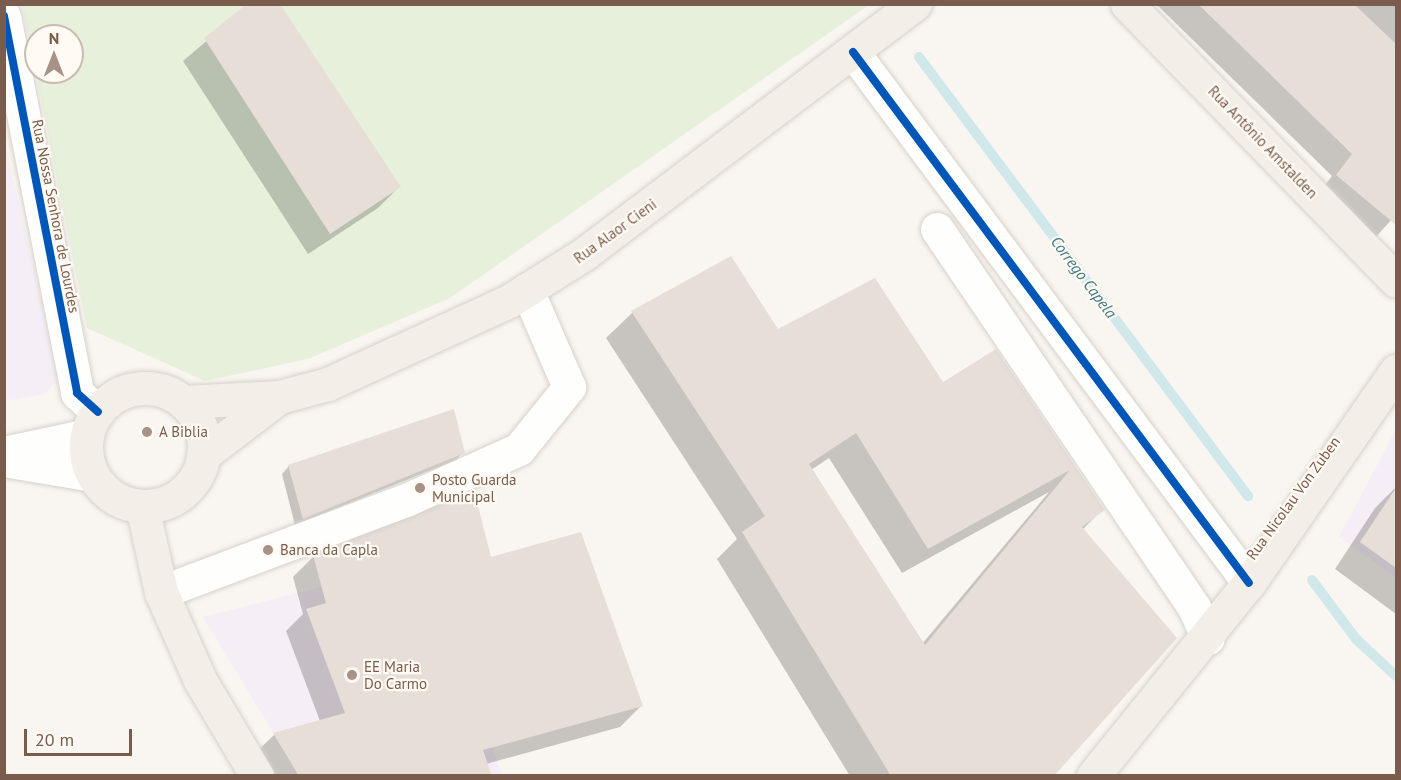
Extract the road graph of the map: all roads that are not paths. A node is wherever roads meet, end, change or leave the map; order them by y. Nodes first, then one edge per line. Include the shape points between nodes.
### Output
1 (915, 4) edge
2 (1127, 4) edge
3 (4, 16) edge
4 (853, 52) junction
5 (937, 229) dead end
6 (1393, 271) edge
7 (527, 290) junction
8 (1396, 371) edge
9 (279, 397) junction
10 (183, 402) junction
11 (92, 424) junction
12 (4, 453) edge
13 (203, 455) junction
14 (4, 460) edge
15 (93, 475) junction
16 (142, 506) junction
17 (1249, 583) junction
18 (161, 592) junction
19 (1208, 638) junction
20 (256, 776) edge
21 (1093, 776) edge

1 - 4 main road, Rua Alaor Cieni
2 - 6 main road, Rua Antônio Amstalden
3 - 11 street, Rua Nossa Senhora de Lourdes via 77,393
4 - 7 main road, Rua Alaor Cieni via 584,254
4 - 17 street
5 - 19 street via 1194,607
7 - 9 main road, Rua Alaor Cieni via 328,384
7 - 18 street via 568,387 519,449 406,500
8 - 17 main road, Rua Nicolau Von Zuben
9 - 10 main road, Rua Alaor Cieni
9 - 13 main road, Rua Alaor Cieni
10 - 11 main road via 159,390 140,388 121,393
10 - 13 main road via 200,425
11 - 12 street
11 - 15 main road via 86,456
13 - 16 main road via 194,481 180,495
14 - 15 street
15 - 16 main road via 105,491 122,502
16 - 18 main road
17 - 19 main road, Rua Nicolau Von Zuben
18 - 20 main road via 200,680
19 - 21 main road, Rua Nicolau Von Zuben

